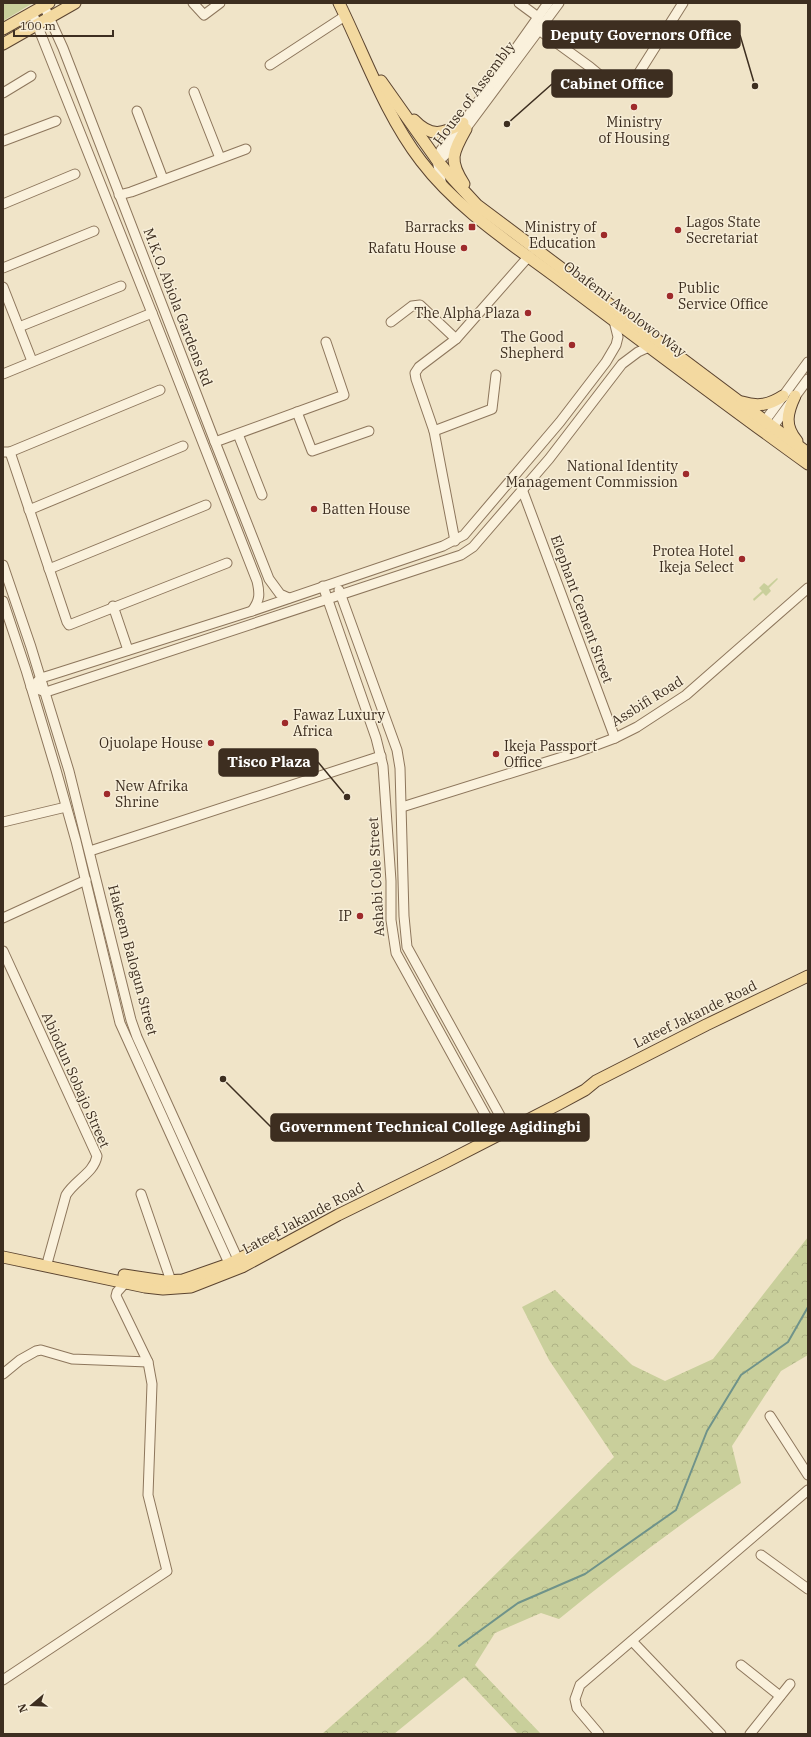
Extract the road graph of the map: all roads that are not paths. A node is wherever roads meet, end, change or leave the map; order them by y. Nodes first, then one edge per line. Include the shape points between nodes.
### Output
1 (75, 3) edge
2 (193, 3) edge
3 (220, 3) edge
4 (339, 3) edge
5 (519, 3) edge
6 (548, 3) edge
7 (559, 3) edge
8 (682, 3) edge
9 (47, 4) edge
10 (32, 12) junction
11 (345, 16) junction
12 (538, 17) junction
13 (49, 18) junction
14 (37, 24) junction
15 (3, 29) edge
16 (539, 30) junction
17 (3, 44) edge
18 (360, 46) junction
19 (270, 65) dead end
20 (31, 76) dead end
21 (194, 92) dead end
22 (3, 93) edge
23 (393, 97) junction
24 (137, 111) dead end
25 (56, 121) dead end
26 (464, 126) junction
27 (3, 141) edge
28 (246, 149) dead end
29 (220, 158) junction
30 (437, 160) junction
31 (424, 164) junction
32 (75, 174) dead end
33 (163, 180) junction
34 (442, 186) junction
35 (119, 195) junction
36 (3, 204) edge
37 (477, 205) junction
38 (94, 231) dead end
39 (529, 256) junction
40 (3, 268) edge
41 (121, 286) dead end
42 (3, 287) edge
43 (152, 313) junction
44 (614, 321) junction
45 (391, 322) dead end
46 (19, 327) junction
47 (456, 339) junction
48 (326, 342) dead end
49 (649, 347) junction
50 (32, 361) junction
51 (808, 362) edge
52 (186, 368) junction
53 (175, 372) junction
54 (3, 374) edge
55 (496, 375) dead end
56 (594, 378) junction
57 (808, 379) edge
58 (605, 386) junction
59 (160, 390) dead end
60 (783, 396) junction
61 (795, 396) junction
62 (739, 401) junction
63 (297, 412) junction
64 (766, 428) junction
65 (434, 430) junction
66 (369, 431) dead end
67 (238, 434) junction
68 (215, 442) junction
69 (183, 446) dead end
70 (806, 451) edge
71 (7, 452) edge
72 (808, 464) edge
73 (522, 489) junction
74 (262, 496) dead end
75 (206, 505) dead end
76 (29, 510) junction
77 (455, 541) junction
78 (227, 563) dead end
79 (3, 565) edge
80 (49, 569) junction
81 (336, 582) junction
82 (323, 586) junction
83 (808, 588) edge
84 (340, 595) junction
85 (289, 598) junction
86 (328, 599) junction
87 (3, 601) edge
88 (113, 606) junction
89 (252, 611) junction
90 (356, 637) junction
91 (343, 642) junction
92 (128, 650) junction
93 (87, 663) junction
94 (41, 678) junction
95 (92, 678) junction
96 (31, 687) junction
97 (46, 692) junction
98 (615, 738) junction
99 (381, 756) junction
100 (66, 806) junction
101 (402, 807) junction
102 (3, 822) edge
103 (90, 851) junction
104 (86, 880) junction
105 (3, 918) edge
106 (110, 937) junction
107 (99, 939) junction
108 (3, 951) edge
109 (808, 976) edge
110 (485, 1088) junction
111 (473, 1095) junction
112 (506, 1127) junction
113 (496, 1133) junction
114 (195, 1164) junction
115 (186, 1168) junction
116 (141, 1194) dead end
117 (3, 1250) edge
118 (3, 1256) edge
119 (48, 1260) junction
120 (235, 1266) junction
121 (171, 1281) junction
122 (126, 1282) junction
123 (148, 1362) junction
124 (3, 1374) edge
125 (770, 1416) dead end
126 (808, 1475) edge
127 (808, 1490) edge
128 (761, 1555) dead end
129 (808, 1589) edge
130 (632, 1641) junction
131 (740, 1665) dead end
132 (3, 1680) edge
133 (790, 1684) dead end
134 (780, 1696) junction
135 (599, 1734) edge
136 (720, 1734) edge
137 (750, 1734) edge

1 - 13 main road
2 - 3 street via 204,15
4 - 11 main road, Obafemi Awolowo Way
5 - 12 street
6 - 12 street, House of Assembly
7 - 16 street, House of Assembly
8 - 16 street via 632,84 623,91 619,91
9 - 10 main road
9 - 13 street, M.K.O. Abiola Gardens Rd
10 - 14 street, M.K.O. Abiola Gardens Rd
10 - 15 main road
11 - 18 main road, Obafemi Awolowo Way
11 - 19 street
12 - 26 street, House of Assembly
13 - 14 main road
13 - 35 street, M.K.O. Abiola Gardens Rd
14 - 17 main road
14 - 43 street, M.K.O. Abiola Gardens Rd
16 - 26 street, House of Assembly
18 - 23 main road, Obafemi Awolowo Way
18 - 31 main road, Obafemi Awolowo Way via 396,123
20 - 22 street
21 - 29 street
23 - 26 main road via 422,128 430,132
23 - 30 main road, Obafemi Awolowo Way
24 - 33 street
25 - 27 street
26 - 30 street, House of Assembly via 441,150
26 - 37 main road via 455,148 454,166
28 - 29 street
29 - 33 street
30 - 31 street
30 - 34 street
30 - 37 main road, Obafemi Awolowo Way
31 - 34 main road, Obafemi Awolowo Way
32 - 36 street
33 - 35 street
34 - 39 main road, Obafemi Awolowo Way via 472,214
35 - 52 street, M.K.O. Abiola Gardens Rd
37 - 62 main road, Obafemi Awolowo Way
38 - 40 street
39 - 44 main road, Obafemi Awolowo Way
39 - 47 street
41 - 46 street
42 - 46 street
43 - 50 street
43 - 53 street, M.K.O. Abiola Gardens Rd
44 - 49 main road, Obafemi Awolowo Way
44 - 56 street via 618,331 616,345
45 - 47 street via 412,306 420,305
46 - 50 street
47 - 65 street via 419,367 415,373
48 - 63 street via 344,395
49 - 58 street via 631,357
49 - 64 main road, Obafemi Awolowo Way
50 - 54 street
51 - 60 street
52 - 53 street
52 - 68 street, M.K.O. Abiola Gardens Rd
53 - 89 street, M.K.O. Abiola Gardens Rd via 257,581 260,596
55 - 65 street via 492,409
56 - 58 street
56 - 77 street via 478,520
57 - 61 street
58 - 73 street via 549,459
59 - 71 street
60 - 62 main road via 772,403 762,405
60 - 64 street
61 - 64 street
61 - 70 main road via 789,408 788,425 795,439
62 - 64 main road, Obafemi Awolowo Way
63 - 66 street via 312,451
63 - 67 street
64 - 70 main road, Obafemi Awolowo Way
64 - 72 main road, Obafemi Awolowo Way
65 - 77 street
67 - 68 street
67 - 74 street
68 - 85 street, M.K.O. Abiola Gardens Rd via 269,579 280,594
69 - 76 street
71 - 76 street
73 - 84 street via 477,542 461,555
73 - 98 street, Elephant Cement Street
75 - 80 street
76 - 80 street
77 - 81 street
78 - 88 street
79 - 94 street, Hakeem Balogun Street
80 - 88 street via 69,625
81 - 82 street
81 - 84 street, Ashabi Cole Street
82 - 85 street
82 - 86 street, Ashabi Cole Street
83 - 98 street, Assbifi Road via 686,695
84 - 86 street
84 - 90 street, Ashabi Cole Street
85 - 89 street
86 - 91 street, Ashabi Cole Street
86 - 95 street
87 - 96 street, Hakeem Balogun Street
88 - 92 street
89 - 92 street
90 - 91 street
90 - 101 street, Ashabi Cole Street via 398,750
91 - 99 street, Ashabi Cole Street
92 - 93 street
93 - 94 street
93 - 95 street
94 - 96 street
94 - 97 street, Hakeem Balogun Street
95 - 97 street
96 - 97 street
96 - 100 street, Hakeem Balogun Street
97 - 103 street, Hakeem Balogun Street
98 - 101 street, Assbifi Road
99 - 103 street
99 - 111 street, Ashabi Cole Street via 386,795 391,920 396,953
100 - 102 street
100 - 104 street, Hakeem Balogun Street
101 - 110 street, Ashabi Cole Street via 407,947
103 - 106 street, Hakeem Balogun Street
104 - 105 street, Hakeem Balogun Street
104 - 107 street, Hakeem Balogun Street
106 - 107 street
106 - 114 street, Hakeem Balogun Street via 137,1037
107 - 115 street, Hakeem Balogun Street via 120,1023
108 - 119 street, Abiodun Sobajo Street via 97,1156 92,1169 71,1187 66,1195
109 - 112 main road, Lateef Jakande Road via 596,1080 585,1090
110 - 111 street
110 - 112 street, Ashabi Cole Street
111 - 113 street, Ashabi Cole Street
112 - 113 main road, Lateef Jakande Road
113 - 120 main road, Lateef Jakande Road via 444,1164
114 - 115 street
114 - 120 street, Hakeem Balogun Street
115 - 120 street, Hakeem Balogun Street
116 - 121 street
117 - 119 main road, Lateef Jakande Road
118 - 122 main road, Lateef Jakande Road
119 - 121 main road, Lateef Jakande Road
120 - 121 main road, Lateef Jakande Road via 189,1279
120 - 122 main road, Lateef Jakande Road via 183,1288 163,1289
122 - 123 street via 117,1292 116,1300
123 - 124 street via 72,1359 41,1350 25,1357
123 - 132 street via 152,1384 148,1495 167,1571
125 - 126 street
127 - 130 street
128 - 129 street
130 - 135 street via 580,1685 575,1700 577,1708
130 - 136 street
131 - 134 street
133 - 134 street
134 - 137 street

